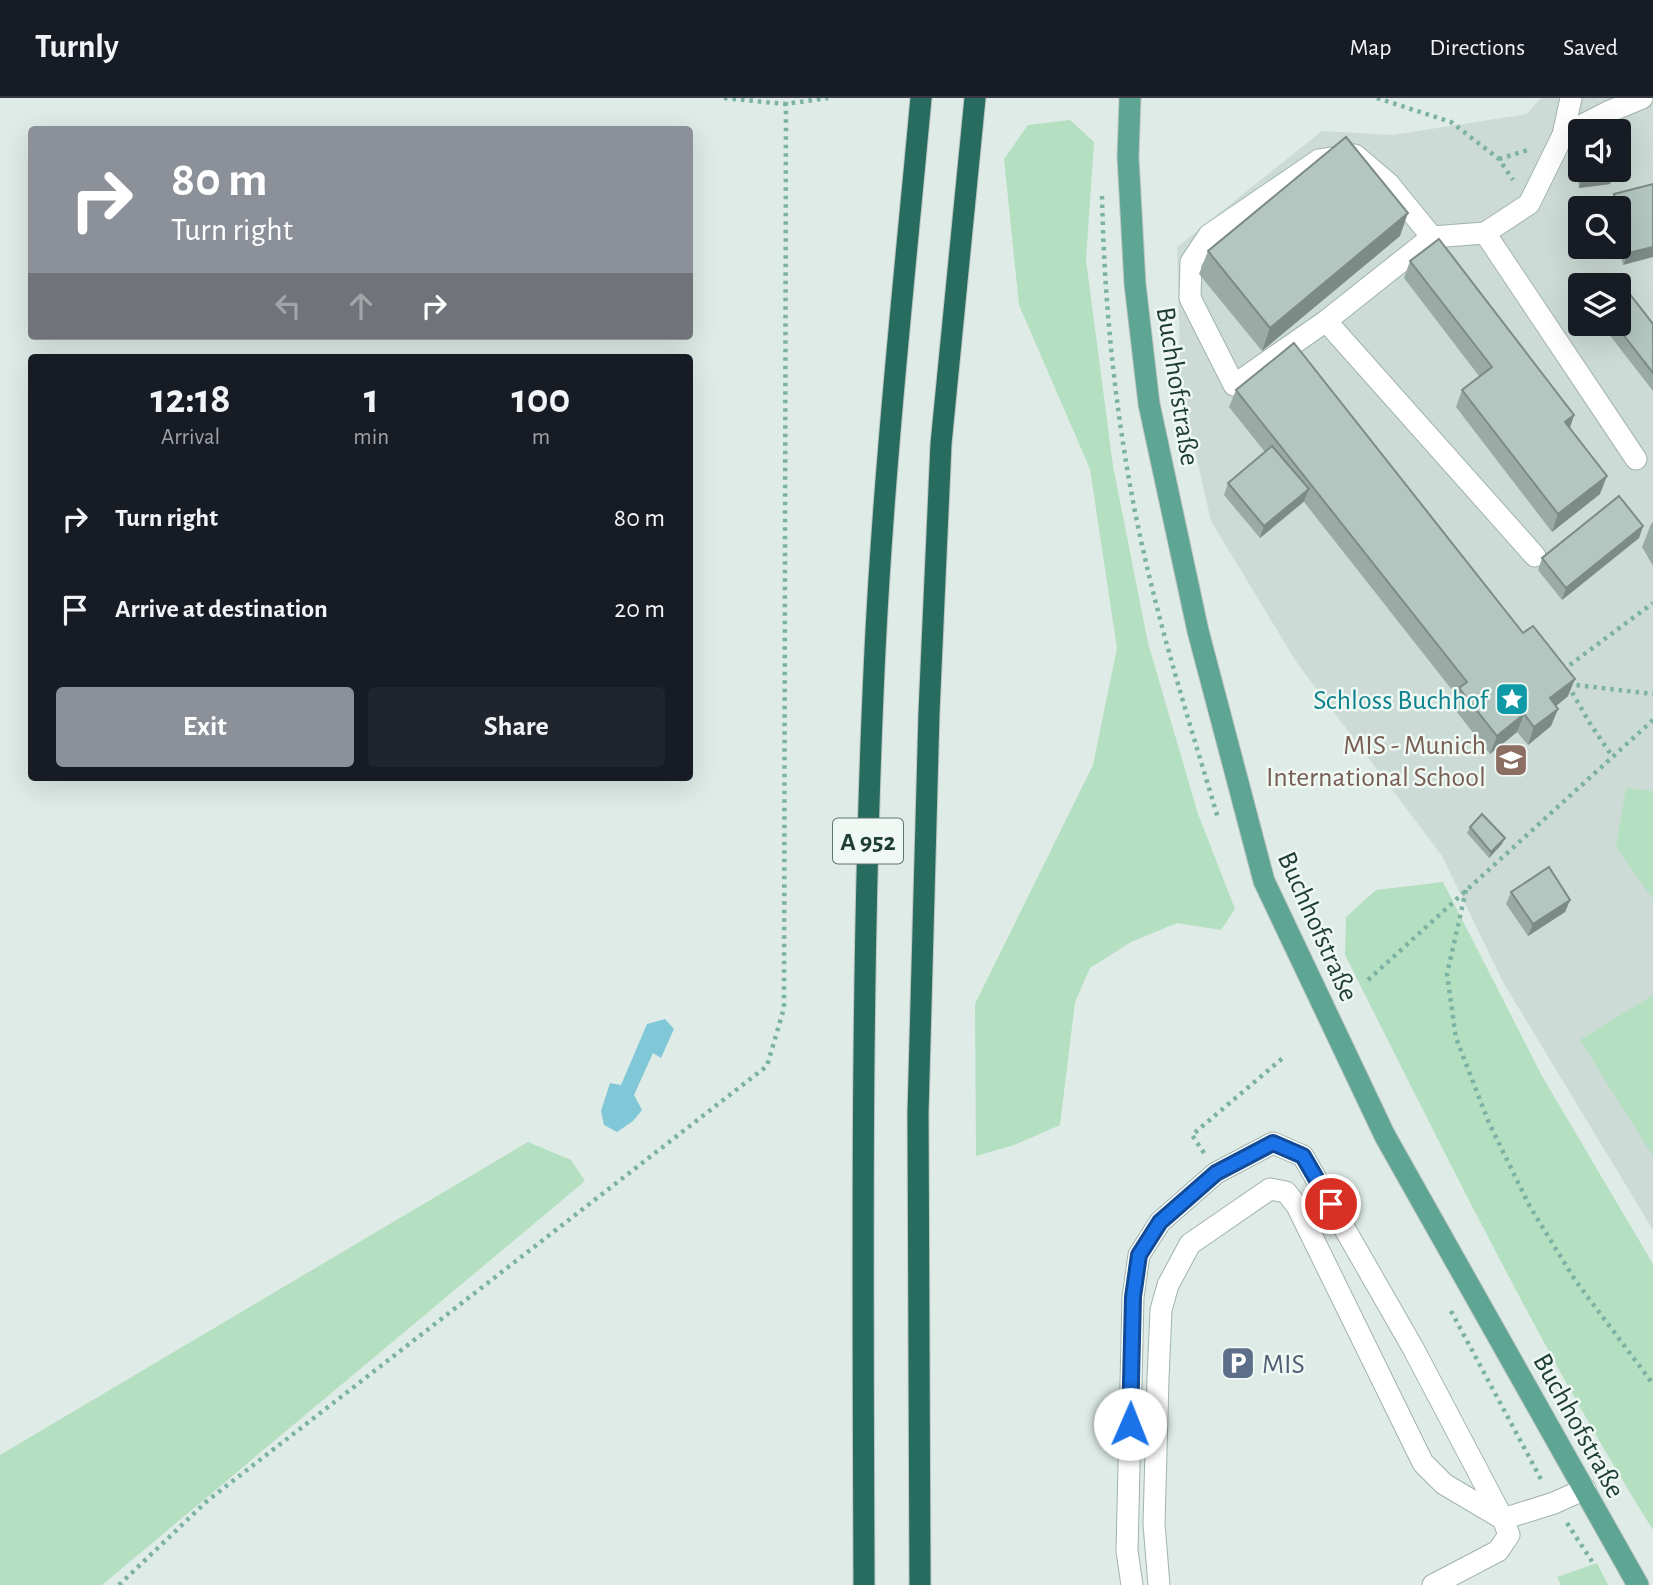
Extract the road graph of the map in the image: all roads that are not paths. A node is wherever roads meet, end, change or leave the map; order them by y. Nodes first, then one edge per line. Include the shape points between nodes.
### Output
1 (920, 98) edge
2 (975, 98) edge
3 (1130, 98) edge
4 (1571, 98) edge
5 (1642, 98) edge
6 (1563, 135) junction
7 (1485, 233) junction
8 (1432, 237) junction
9 (1326, 321) junction
10 (1636, 459) dead end
11 (1535, 556) dead end
12 (1585, 1489) junction
13 (1503, 1518) junction
14 (864, 1585) edge
15 (920, 1585) edge
16 (1132, 1585) edge
17 (1159, 1585) edge
18 (1433, 1585) edge
19 (1637, 1585) edge

1 - 14 highway, A 952 via 880,569 865,907
2 - 15 highway, A 952 via 941,444 929,713 918,1113
3 - 12 main road, Buchhofstraße via 1128,157 1135,284 1149,404 1198,631 1264,881 1385,1136
4 - 6 lane
5 - 6 lane
6 - 7 lane via 1529,204
7 - 8 lane
7 - 10 lane
8 - 9 lane
8 - 9 lane via 1388,183 1355,155 1319,160 1209,235 1191,262 1189,299 1234,385
9 - 11 lane
12 - 13 lane
12 - 19 main road, Buchhofstraße
13 - 16 lane via 1303,1156 1273,1143 1216,1173 1160,1222 1139,1255 1133,1297 1127,1551
13 - 17 lane via 1444,1485 1423,1463 1297,1206 1286,1192 1270,1189 1191,1244 1168,1285 1161,1310 1158,1379 1154,1524
13 - 18 lane via 1509,1535 1499,1551

